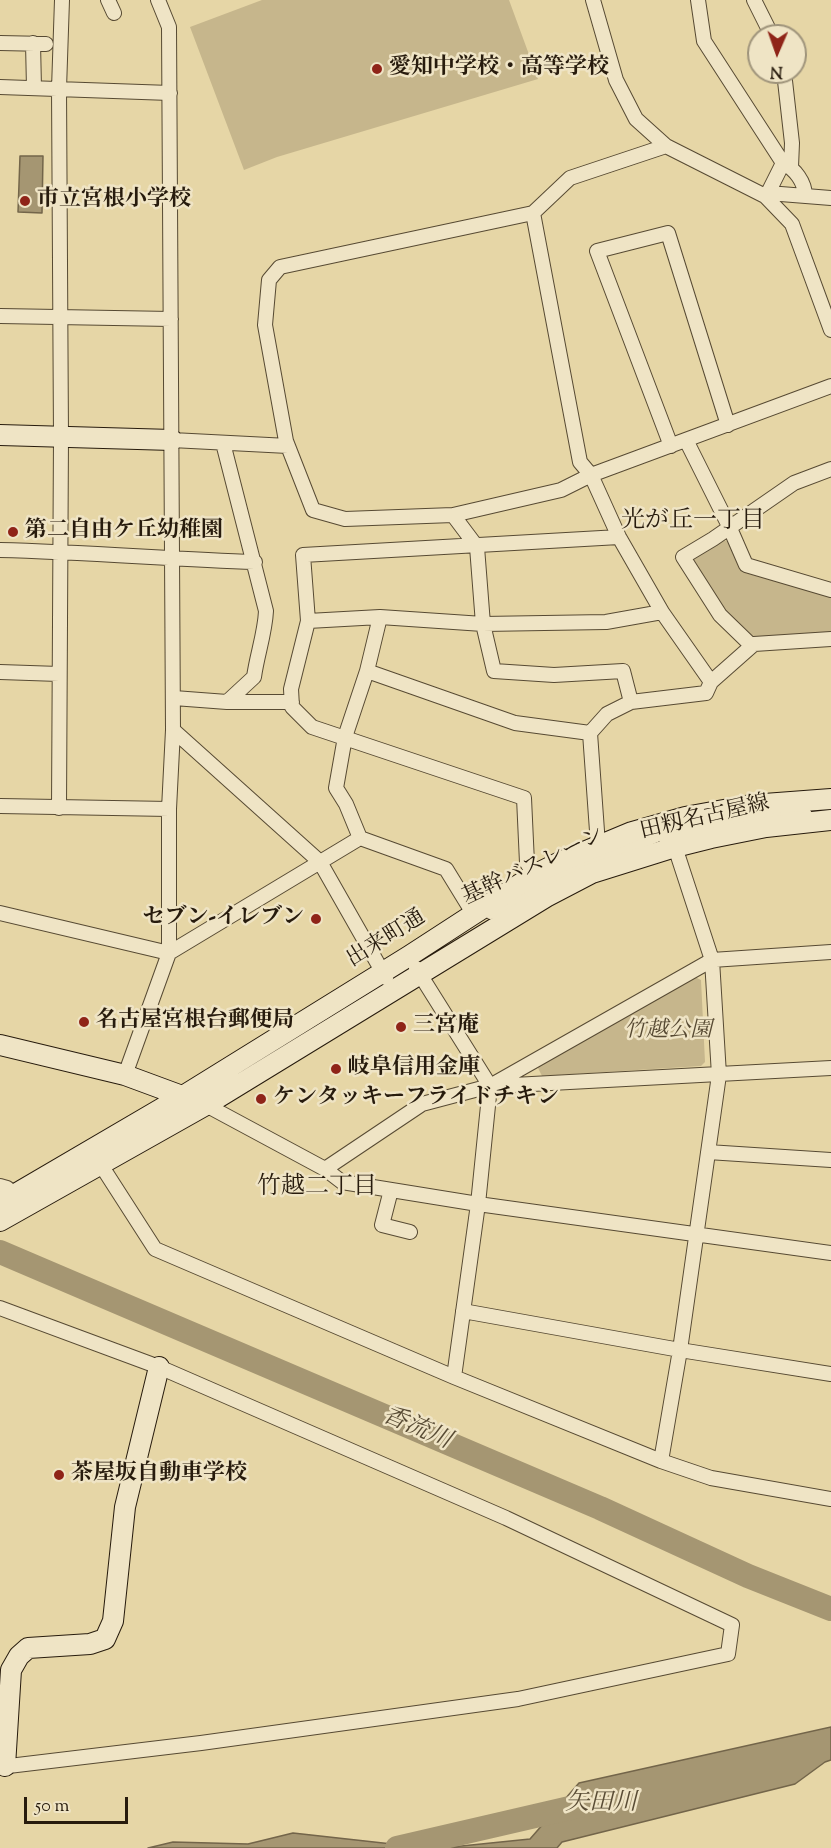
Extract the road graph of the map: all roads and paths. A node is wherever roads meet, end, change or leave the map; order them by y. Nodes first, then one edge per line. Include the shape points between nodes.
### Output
1 (62, 0) edge
2 (158, 0) edge
3 (593, 0) edge
4 (698, 0) edge
5 (754, 0) edge
6 (766, 24) edge
7 (0, 43) edge
8 (785, 84) edge
9 (0, 87) edge
10 (34, 88) junction
11 (59, 89) junction
12 (170, 93) junction
13 (666, 146) junction
14 (787, 165) junction
15 (766, 195) junction
16 (805, 196) junction
17 (831, 198) edge
18 (533, 213) junction
19 (0, 316) edge
20 (60, 318) junction
21 (171, 319) junction
22 (831, 330) edge
23 (831, 386) edge
24 (728, 424) junction
25 (0, 435) edge
26 (60, 437) junction
27 (172, 440) junction
28 (686, 440) junction
29 (223, 443) junction
30 (288, 446) junction
31 (671, 446) junction
32 (831, 469) edge
33 (591, 475) junction
34 (453, 515) junction
35 (729, 526) junction
36 (620, 537) junction
37 (477, 547) junction
38 (0, 550) edge
39 (60, 551) junction
40 (171, 560) junction
41 (255, 562) junction
42 (831, 591) edge
43 (662, 612) junction
44 (381, 617) junction
45 (308, 621) junction
46 (483, 624) junction
47 (831, 639) edge
48 (752, 646) junction
49 (367, 671) junction
50 (0, 672) edge
51 (59, 674) junction
52 (711, 682) junction
53 (174, 698) junction
54 (227, 702) junction
55 (292, 702) junction
56 (631, 702) junction
57 (173, 730) junction
58 (590, 734) junction
59 (345, 737) junction
60 (831, 799) edge
61 (0, 806) edge
62 (59, 808) junction
63 (169, 809) junction
64 (831, 814) edge
65 (831, 820) edge
66 (671, 833) junction
67 (360, 838) junction
68 (320, 862) junction
69 (600, 862) junction
70 (534, 875) junction
71 (0, 913) edge
72 (473, 913) junction
73 (432, 940) junction
74 (831, 952) edge
75 (169, 953) junction
76 (409, 956) junction
77 (712, 960) junction
78 (382, 972) junction
79 (420, 974) junction
80 (392, 990) junction
81 (0, 1045) edge
82 (831, 1068) edge
83 (125, 1075) junction
84 (719, 1075) junction
85 (490, 1086) junction
86 (183, 1096) junction
87 (206, 1105) junction
88 (708, 1152) junction
89 (831, 1160) edge
90 (101, 1165) junction
91 (325, 1169) junction
92 (391, 1190) junction
93 (5, 1194) edge
94 (478, 1204) junction
95 (0, 1221) edge
96 (410, 1232) dead end
97 (697, 1235) junction
98 (831, 1253) edge
99 (0, 1308) edge
100 (463, 1311) junction
101 (680, 1350) junction
102 (159, 1367) junction
103 (831, 1374) edge
104 (454, 1377) junction
105 (661, 1461) junction
106 (831, 1499) edge
107 (2, 1766) edge

1 - 11 street
2 - 12 street via 170,27
3 - 13 street via 616,80 636,118
4 - 14 street via 704,41
5 - 6 street
7 - 10 street via 39,44
8 - 14 street via 792,143
9 - 10 street
10 - 11 street
11 - 12 street
11 - 20 street
12 - 21 street
13 - 15 street
13 - 18 street via 570,177
14 - 15 street
14 - 16 street via 805,187
15 - 16 street
15 - 22 street via 792,224
16 - 17 street
18 - 30 street via 279,267 269,280 265,325
18 - 33 street via 580,462
19 - 20 street
20 - 21 street
20 - 26 street
21 - 27 street
23 - 24 street
24 - 28 street
24 - 31 street via 668,233 597,251
25 - 26 main road
26 - 27 main road
26 - 39 street
27 - 29 street
27 - 40 street
28 - 31 street
28 - 35 street
29 - 30 street
29 - 41 street
30 - 34 street via 313,510 345,519
31 - 33 street
32 - 35 street via 794,483
33 - 34 street via 561,490
33 - 36 street
34 - 37 street
35 - 42 street via 746,565
35 - 48 street via 683,557 720,615
36 - 37 street
36 - 43 street
37 - 45 street via 303,555
37 - 46 street
38 - 39 street
39 - 40 street
39 - 51 street
40 - 41 street
40 - 53 street
41 - 54 street via 266,625 255,677
43 - 46 street via 606,622
43 - 52 street
44 - 45 street
44 - 46 street
44 - 49 street
45 - 55 street via 291,689
46 - 56 street via 494,671 554,675 623,670
47 - 48 street
48 - 52 street
49 - 58 street via 515,723
49 - 59 street
50 - 51 street
51 - 62 street
52 - 56 street via 706,693
53 - 54 street
53 - 57 street
54 - 55 street
55 - 59 street via 292,707 312,727
56 - 58 street via 606,714
57 - 63 street
57 - 68 street
58 - 69 street
59 - 67 street via 336,788
59 - 70 street via 524,798 527,863
60 - 66 main road, 出来町通 via 721,811
61 - 62 street
62 - 63 street
63 - 75 street
64 - 66 street via 760,815
65 - 66 main road, 田籾名古屋線 via 711,838
66 - 69 main road, 田籾名古屋線
66 - 69 main road, 出来町通
66 - 77 street
67 - 68 street
67 - 72 street via 446,869
68 - 75 street
68 - 78 street
69 - 70 main road, 出来町通
69 - 73 street, 基幹バスレーン
69 - 79 main road, 出来町通
70 - 72 main road, 出来町通
71 - 75 street
72 - 73 main road, 出来町通
73 - 76 main road, 出来町通
74 - 77 street
75 - 83 street
76 - 78 main road, 出来町通
76 - 79 street
77 - 84 street
77 - 85 street
78 - 80 street
78 - 86 main road, 出来町通
79 - 80 main road, 出来町通
79 - 85 street
80 - 87 main road, 出来町通
81 - 83 main road
82 - 84 street
83 - 86 main road
84 - 85 street
84 - 88 street
85 - 91 street via 422,1104
85 - 94 street
86 - 87 main road
86 - 93 main road, 出来町通
87 - 90 main road, 出来町通
87 - 91 street
88 - 89 street
88 - 97 street
90 - 95 main road, 出来町通
90 - 104 street via 154,1249
91 - 92 street via 342,1182
92 - 94 street
92 - 96 street via 382,1225
94 - 97 street
94 - 100 street
97 - 98 street
97 - 101 street
99 - 102 street
100 - 101 street
100 - 104 street
101 - 103 street
101 - 105 street
102 - 107 main road via 125,1507 113,1621 105,1639 90,1644 28,1648 18,1656 11,1670
102 - 107 street via 506,1518 732,1624 728,1654 518,1699
104 - 105 street
105 - 106 street via 711,1478

